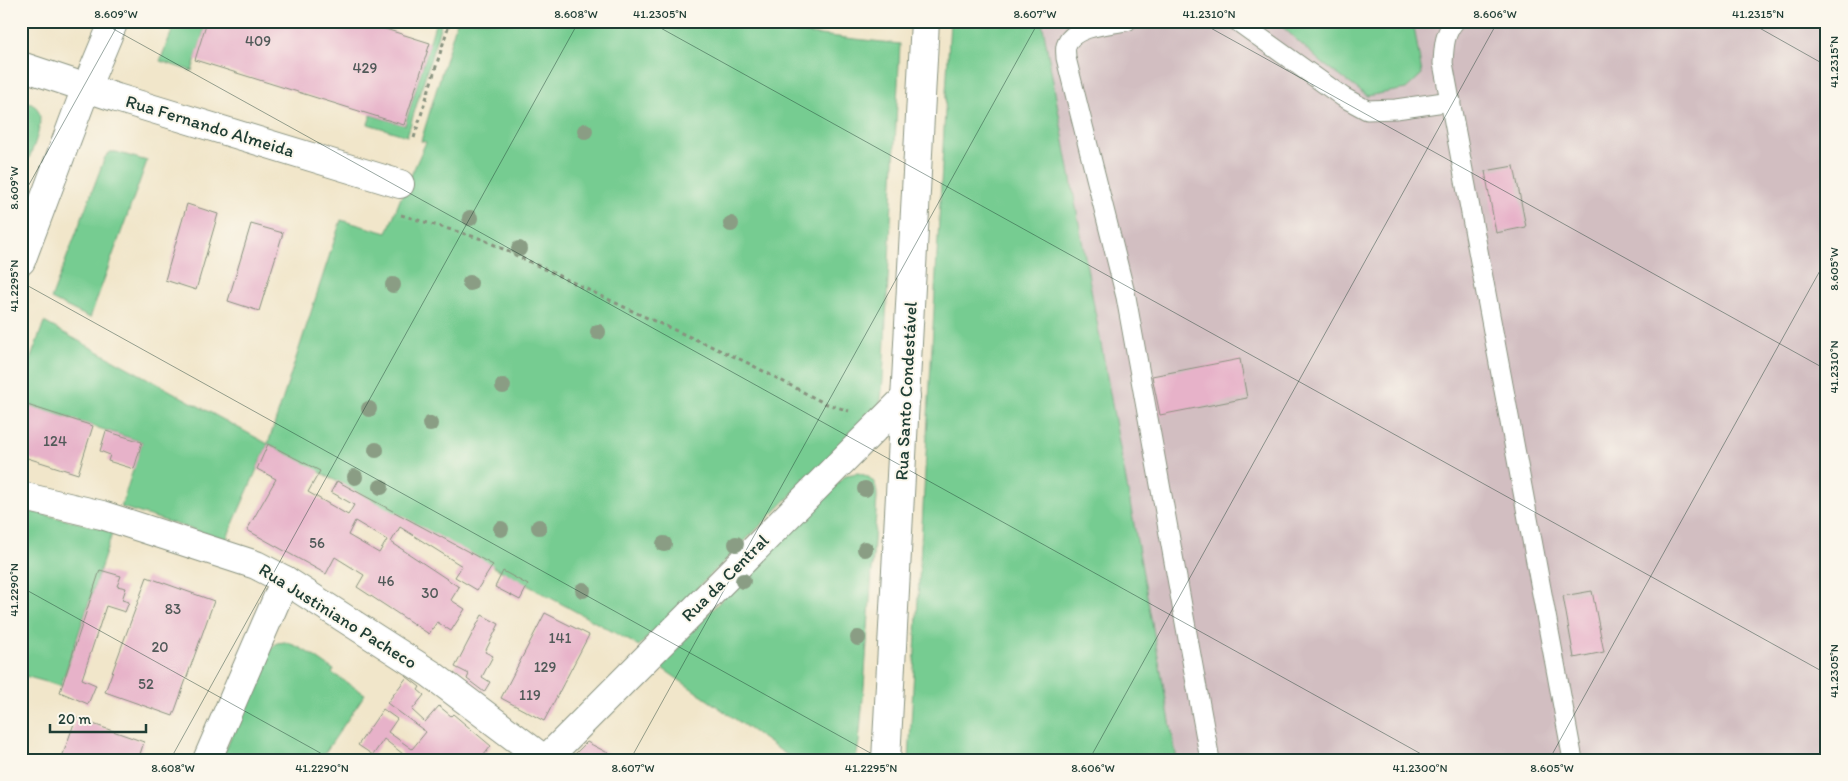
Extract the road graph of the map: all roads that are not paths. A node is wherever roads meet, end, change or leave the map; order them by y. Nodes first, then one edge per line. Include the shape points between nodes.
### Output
1 (114, 21) edge
2 (925, 21) edge
3 (1127, 21) edge
4 (1237, 21) edge
5 (1455, 21) edge
6 (21, 66) edge
7 (86, 88) junction
8 (1451, 101) junction
9 (400, 184) road end
10 (21, 260) edge
11 (906, 397) junction
12 (21, 496) edge
13 (285, 580) junction
14 (207, 760) edge
15 (545, 760) edge
16 (886, 760) edge
17 (1210, 760) edge
18 (1573, 760) edge

1 - 7 street
2 - 11 street, Rua Santo Condestável
3 - 17 lane via 1076,33 1065,47 1066,58 1126,297
4 - 8 lane via 1343,97 1367,110
5 - 8 lane via 1444,42
6 - 7 street, Rua Fernando Almeida
7 - 9 street, Rua Fernando Almeida
7 - 10 street
8 - 18 lane
11 - 15 street, Rua da Central
11 - 16 street, Rua Santo Condestável
12 - 13 street, Rua Justiniano Pacheco via 102,514 256,565
13 - 14 street
13 - 15 street, Rua Justiniano Pacheco via 431,674

